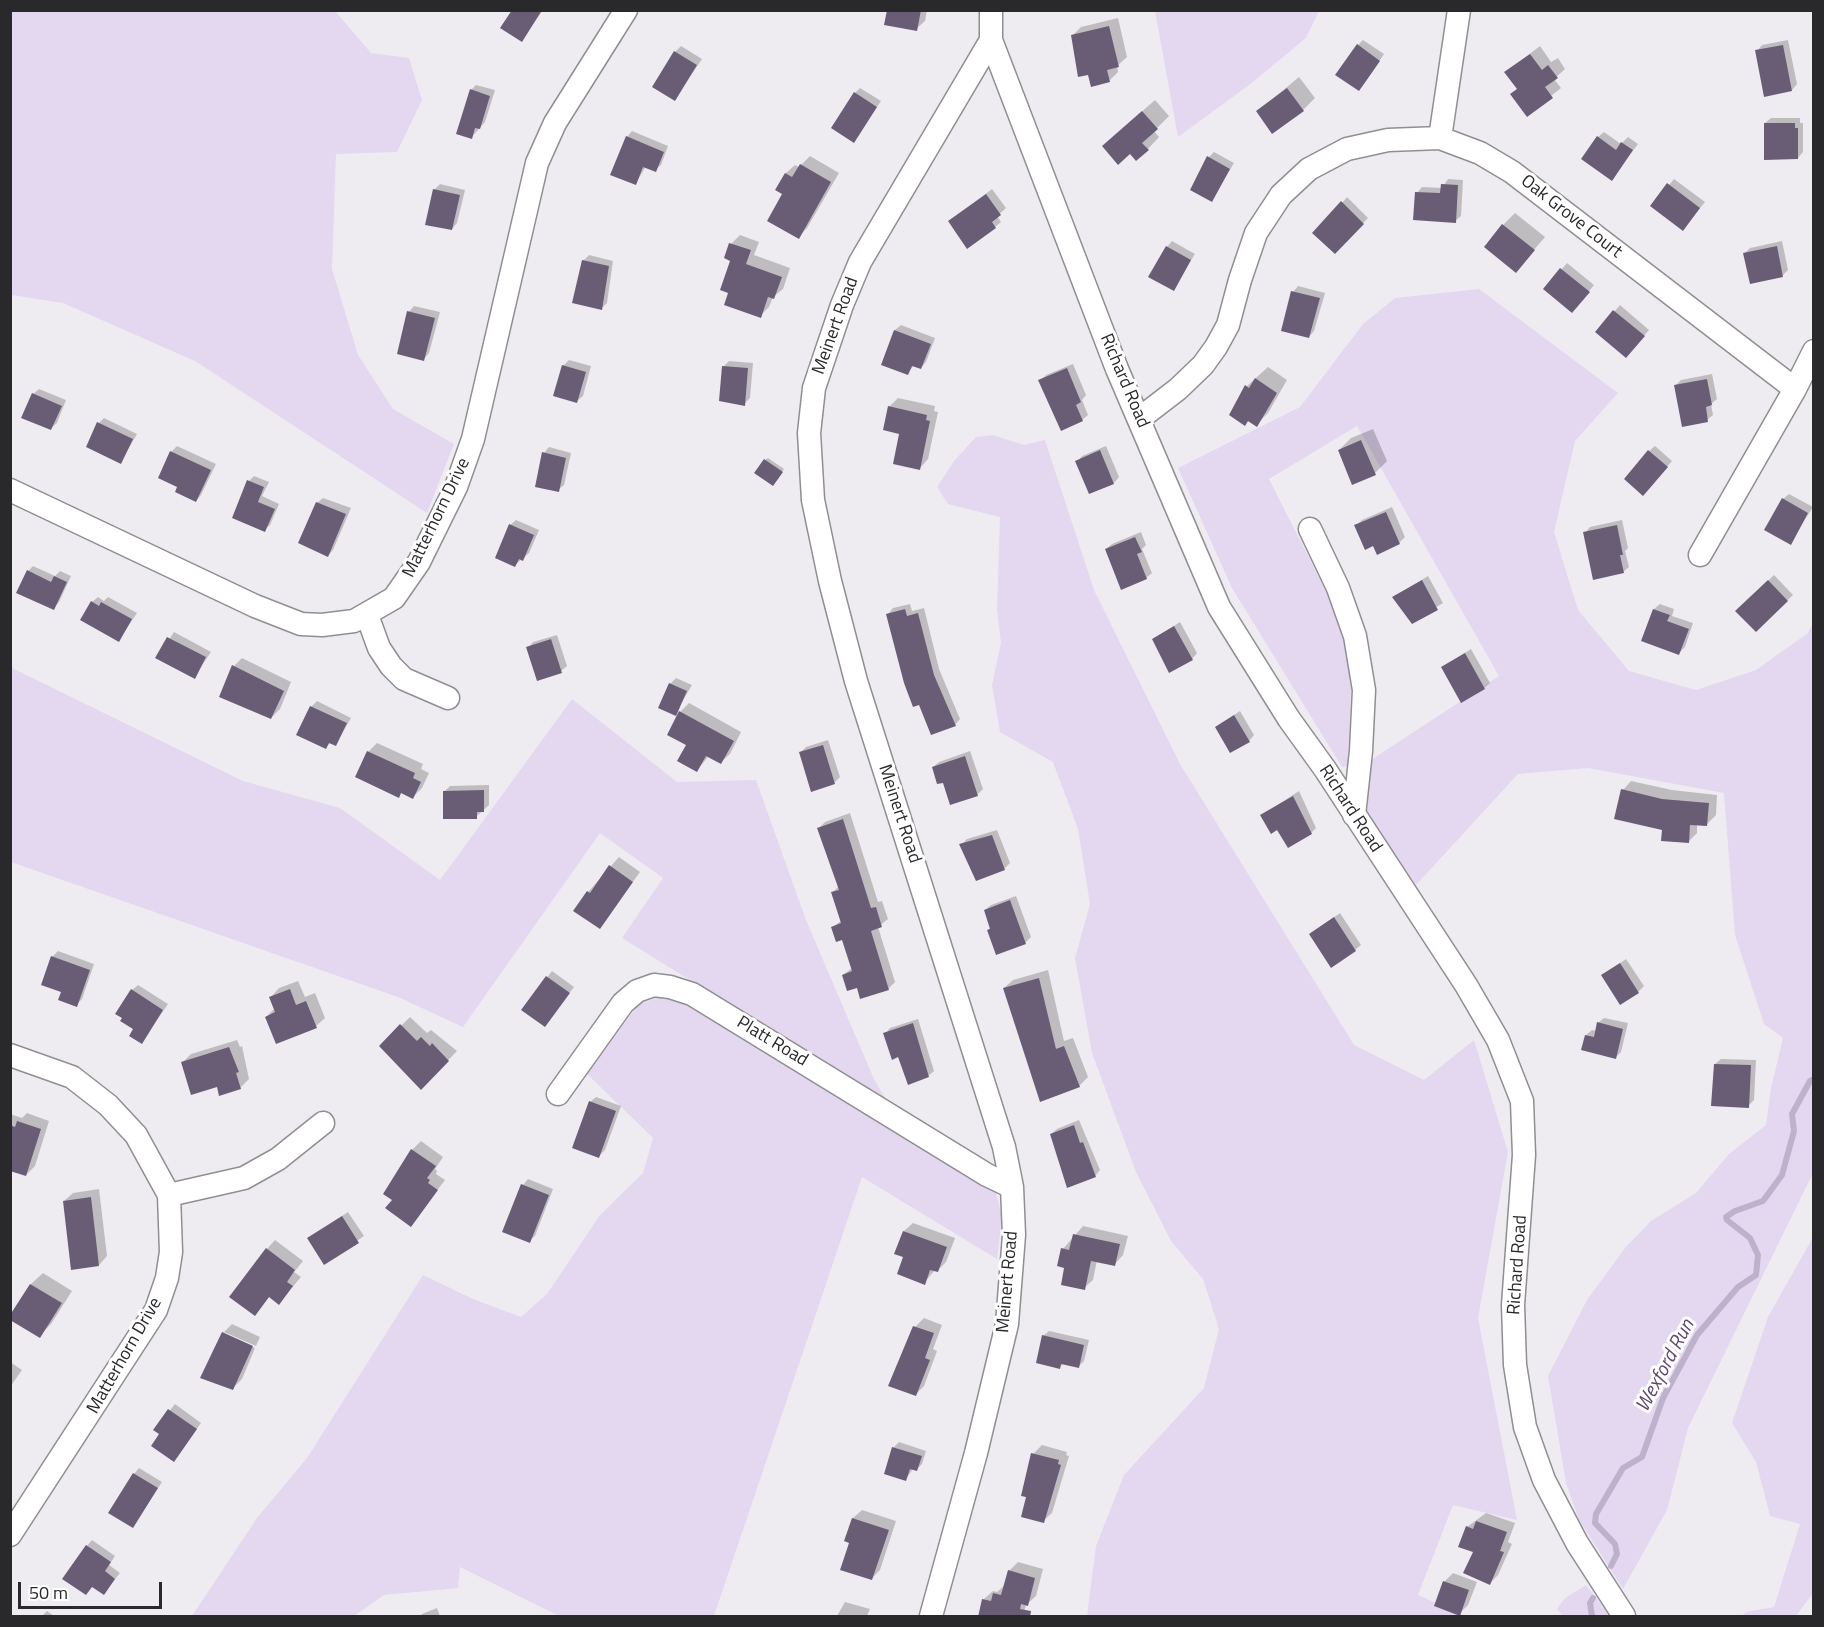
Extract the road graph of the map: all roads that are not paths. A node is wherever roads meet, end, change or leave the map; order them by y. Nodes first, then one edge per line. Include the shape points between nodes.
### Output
1 (626, 10) edge
2 (990, 10) edge
3 (1460, 10) edge
4 (991, 40) junction
5 (1440, 138) junction
6 (1814, 351) edge
7 (1795, 389) junction
8 (1139, 419) junction
9 (10, 490) edge
10 (1310, 529) dead end
11 (1700, 555) dead end
12 (367, 615) junction
13 (448, 698) dead end
14 (1354, 815) junction
15 (10, 1055) edge
16 (558, 1094) dead end
17 (323, 1123) dead end
18 (1012, 1187) junction
19 (170, 1196) junction
20 (10, 1535) edge
21 (931, 1617) edge
22 (1624, 1617) edge

1 - 12 street, Matterhorn Drive via 555,123 537,163 473,439 456,487 411,576 394,598
2 - 4 street, Richard Road
3 - 5 street
4 - 8 street, Richard Road
4 - 18 street, Meinert Road via 873,238 842,305 814,388 809,433 813,500 856,681 1004,1147
5 - 7 street, Oak Grove Court via 1480,153 1512,172
5 - 8 street via 1388,140 1347,149 1309,169 1281,195 1256,233 1228,325 1216,347 1178,389
6 - 7 street
7 - 11 street
8 - 14 street, Richard Road via 1219,607 1288,719
9 - 12 street, Matterhorn Drive via 280,617 322,625
10 - 14 street via 1355,636 1364,690
12 - 13 street via 392,666 404,678
14 - 22 street, Richard Road via 1466,985 1498,1040 1522,1101 1524,1155 1514,1305 1515,1365 1525,1427 1544,1480 1577,1543
15 - 19 street, Matterhorn Drive via 72,1077 93,1091 136,1135
16 - 18 street, Platt Road via 624,1002 637,991 654,985 670,987 692,994
17 - 19 street via 285,1155 244,1178
18 - 21 street, Meinert Road via 1014,1235 1007,1324
19 - 20 street, Matterhorn Drive via 171,1252 156,1310

